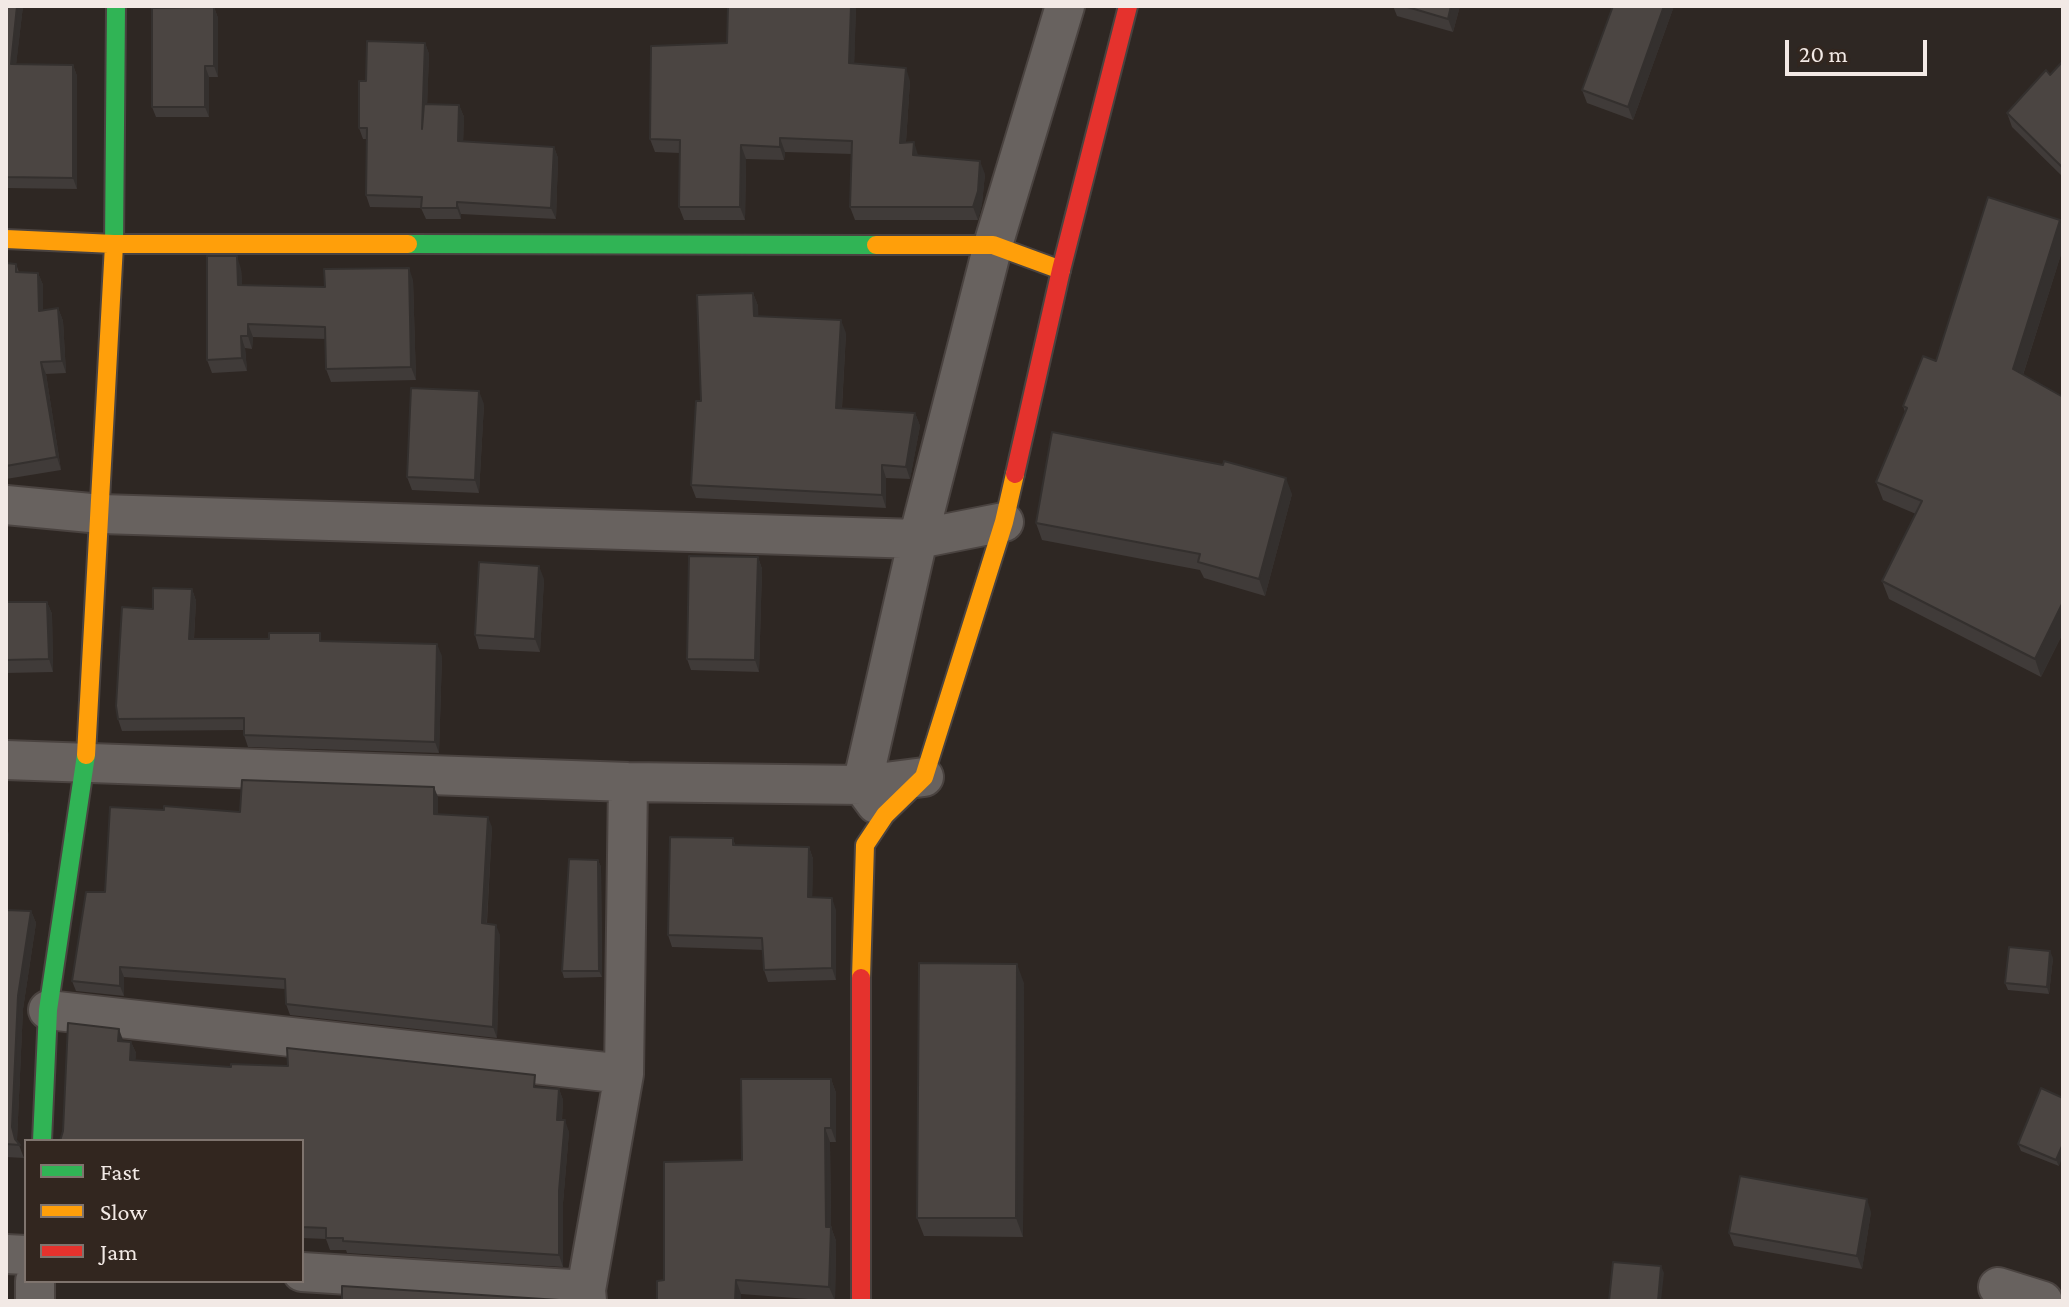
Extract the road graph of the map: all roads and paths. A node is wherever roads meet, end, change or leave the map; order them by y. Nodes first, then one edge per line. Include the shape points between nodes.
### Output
1 (116, 6) edge
2 (1065, 6) edge
3 (1122, 8) edge
4 (6, 239) edge
5 (114, 244) junction
6 (993, 245) junction
7 (1061, 270) junction
8 (6, 505) edge
9 (101, 514) junction
10 (1004, 522) junction
11 (918, 539) junction
12 (6, 760) edge
13 (86, 762) junction
14 (924, 777) joint
15 (628, 782) junction
16 (873, 800) junction
17 (48, 1010) junction
18 (624, 1074) junction
19 (42, 1139) edge
20 (304, 1272) edge
21 (1998, 1287) dead end
22 (586, 1296) edge
23 (861, 1301) edge
24 (2043, 1301) edge

1 - 5 street
2 - 6 street
3 - 7 street
4 - 5 street
5 - 6 street
5 - 9 street
6 - 7 street
6 - 11 street
7 - 10 street
8 - 9 street
9 - 11 street
9 - 13 street
10 - 11 street
10 - 14 street
11 - 16 street
12 - 13 street
13 - 15 street
13 - 17 street
14 - 16 street
15 - 16 street
15 - 18 street
16 - 23 street via 861,918
17 - 18 street
17 - 19 street
18 - 22 street
20 - 22 street
21 - 24 street

